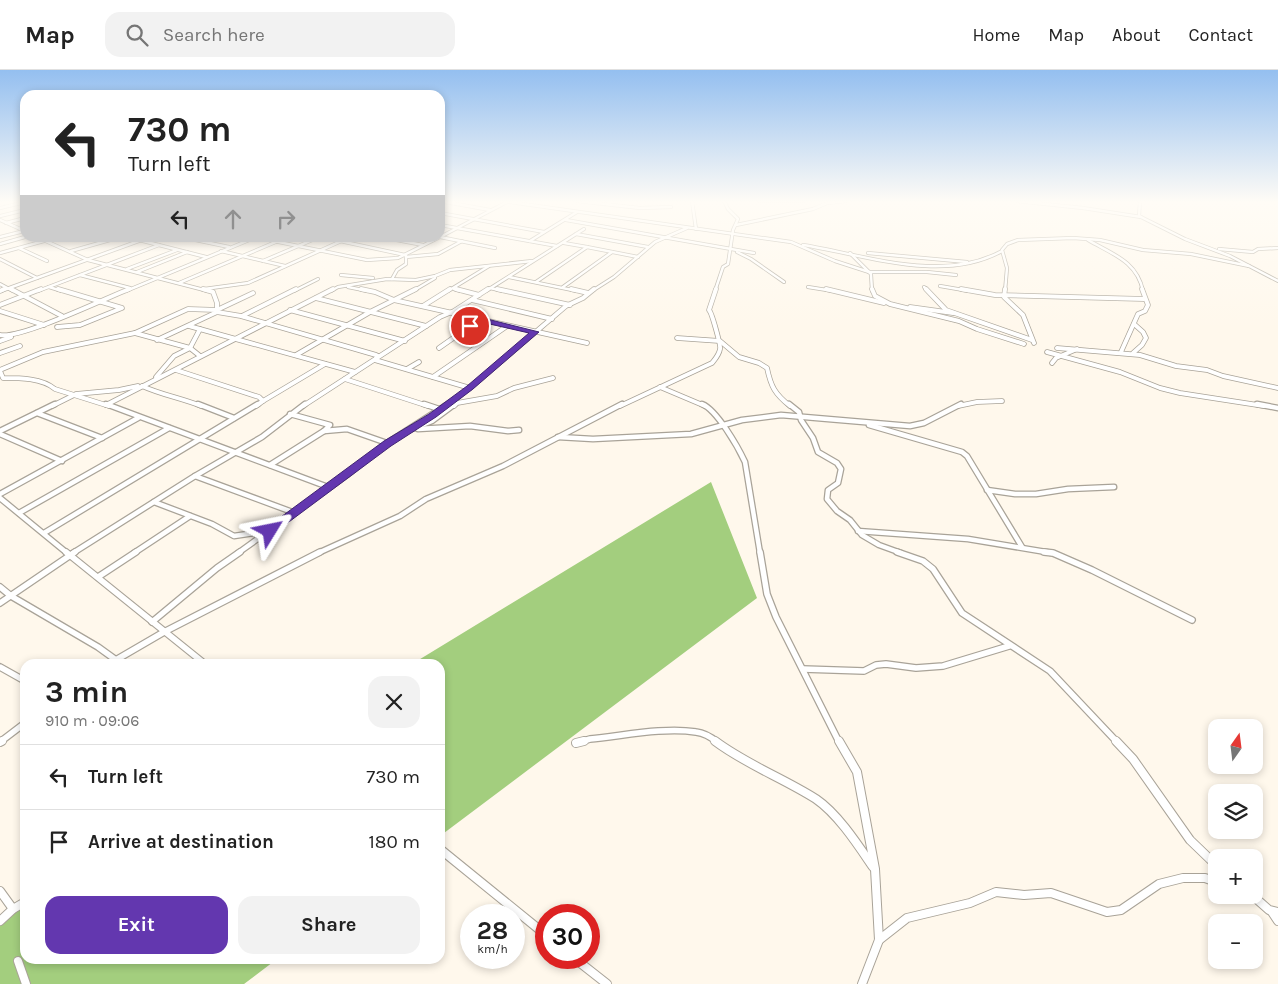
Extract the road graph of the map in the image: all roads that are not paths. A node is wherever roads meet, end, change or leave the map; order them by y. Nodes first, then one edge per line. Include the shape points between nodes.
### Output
1 (34, 244) edge
2 (54, 244) edge
3 (97, 244) edge
4 (128, 244) edge
5 (154, 244) edge
6 (210, 244) edge
7 (240, 244) edge
8 (270, 244) edge
9 (288, 244) edge
10 (304, 244) edge
11 (334, 244) edge
12 (352, 244) edge
13 (417, 244) edge
14 (426, 244) edge
15 (457, 244) edge
16 (475, 244) edge
17 (545, 244) edge
18 (563, 244) edge
19 (568, 244) edge
20 (626, 244) edge
21 (654, 244) edge
22 (694, 244) edge
23 (731, 244) edge
24 (795, 244) edge
25 (800, 244) edge
26 (1009, 244) edge
27 (1093, 244) edge
28 (1110, 244) edge
29 (1198, 244) edge
30 (158, 245) junction
31 (423, 245) junction
32 (1202, 245) junction
33 (298, 246) junction
34 (558, 246) junction
35 (587, 247) junction
36 (19, 248) junction
37 (229, 248) junction
38 (496, 248) dead end
39 (648, 248) junction
40 (1278, 248) edge
41 (177, 250) junction
42 (320, 250) junction
43 (730, 250) junction
44 (71, 251) junction
45 (221, 251) junction
46 (1002, 251) junction
47 (187, 252) junction
48 (612, 252) junction
49 (848, 252) junction
50 (0, 253) edge
51 (754, 253) dead end
52 (242, 256) junction
53 (406, 256) junction
54 (206, 257) junction
55 (638, 257) junction
56 (0, 259) edge
57 (88, 260) junction
58 (47, 261) dead end
59 (263, 261) junction
60 (533, 261) junction
61 (973, 263) junction
62 (108, 265) junction
63 (491, 265) junction
64 (285, 266) junction
65 (1249, 266) junction
66 (126, 269) junction
67 (137, 272) junction
68 (444, 272) junction
69 (869, 272) junction
70 (80, 275) junction
71 (341, 275) dead end
72 (956, 275) dead end
73 (157, 277) junction
74 (509, 277) junction
75 (37, 278) junction
76 (318, 279) dead end
77 (390, 279) junction
78 (1278, 281) edge
79 (536, 282) junction
80 (784, 282) dead end
81 (178, 283) junction
82 (0, 284) edge
83 (940, 286) dead end
84 (48, 287) junction
85 (338, 287) junction
86 (563, 287) junction
87 (808, 287) dead end
88 (924, 287) dead end
89 (8, 288) junction
90 (130, 288) junction
91 (489, 288) junction
92 (204, 289) junction
93 (453, 289) junction
94 (0, 291) edge
95 (254, 293) dead end
96 (588, 293) junction
97 (479, 295) junction
98 (1005, 295) junction
99 (23, 296) junction
100 (315, 298) junction
101 (1144, 299) junction
102 (394, 300) junction
103 (472, 300) junction
104 (100, 301) junction
105 (0, 305) edge
106 (570, 305) junction
107 (423, 306) junction
108 (902, 306) junction
109 (0, 310) edge
110 (290, 310) junction
111 (217, 311) junction
112 (370, 312) junction
113 (448, 312) junction
114 (954, 313) junction
115 (62, 316) junction
116 (241, 316) junction
117 (552, 319) junction
118 (479, 320) junction
119 (264, 324) junction
120 (1134, 324) junction
121 (44, 325) junction
122 (348, 325) junction
123 (189, 326) junction
124 (426, 326) junction
125 (507, 326) junction
126 (57, 327) dead end
127 (200, 329) junction
128 (535, 332) junction
129 (17, 333) junction
130 (135, 333) junction
131 (0, 335) edge
132 (677, 338) dead end
133 (234, 339) junction
134 (157, 340) junction
135 (1016, 340) junction
136 (1032, 340) junction
137 (0, 341) edge
138 (323, 341) junction
139 (405, 341) junction
140 (720, 341) junction
141 (587, 343) dead end
142 (1024, 344) dead end
143 (20, 346) dead end
144 (190, 348) junction
145 (439, 348) dead end
146 (1058, 348) dead end
147 (1078, 348) junction
148 (1047, 352) dead end
149 (1121, 352) junction
150 (0, 353) edge
151 (1133, 353) junction
152 (296, 355) junction
153 (200, 356) junction
154 (1063, 356) junction
155 (375, 360) junction
156 (419, 362) dead end
157 (1052, 363) dead end
158 (325, 364) junction
159 (407, 369) junction
160 (0, 370) edge
161 (176, 370) junction
162 (355, 372) junction
163 (433, 377) junction
164 (553, 378) dead end
165 (345, 379) junction
166 (149, 382) junction
167 (142, 386) junction
168 (659, 387) junction
169 (470, 388) junction
170 (1278, 388) edge
171 (76, 394) junction
172 (263, 401) junction
173 (1002, 401) dead end
174 (106, 404) junction
175 (1278, 408) edge
176 (440, 409) junction
177 (446, 411) junction
178 (37, 413) junction
179 (290, 414) junction
180 (800, 415) junction
181 (138, 418) junction
182 (234, 418) junction
183 (852, 421) junction
184 (721, 425) junction
185 (169, 428) junction
186 (412, 429) junction
187 (519, 430) dead end
188 (324, 431) junction
189 (0, 433) edge
190 (556, 437) junction
191 (102, 438) junction
192 (198, 439) junction
193 (387, 444) junction
194 (236, 452) junction
195 (62, 461) junction
196 (270, 465) junction
197 (195, 476) junction
198 (328, 487) junction
199 (1114, 487) dead end
200 (988, 490) junction
201 (0, 496) edge
202 (154, 502) junction
203 (19, 513) junction
204 (295, 513) junction
205 (190, 516) junction
206 (858, 530) junction
207 (270, 531) junction
208 (44, 533) junction
209 (1022, 547) junction
210 (70, 555) junction
211 (98, 577) junction
212 (0, 587) edge
213 (11, 596) junction
214 (0, 603) edge
215 (1192, 620) dead end
216 (152, 622) junction
217 (164, 632) junction
218 (1009, 646) junction
219 (115, 659) edge
220 (118, 659) edge
221 (199, 659) edge
222 (0, 667) edge
223 (803, 669) junction
224 (20, 678) edge
225 (20, 727) edge
226 (0, 742) edge
227 (576, 744) dead end
228 (445, 853) edge
229 (1208, 857) edge
230 (875, 869) junction
231 (1208, 879) edge
232 (0, 891) edge
233 (1263, 904) edge
234 (20, 905) edge
235 (13, 909) junction
236 (1275, 912) edge
237 (0, 921) edge
238 (1278, 921) edge
239 (535, 926) edge
240 (878, 940) junction
241 (18, 961) dead end
242 (588, 969) edge
243 (26, 984) edge
244 (607, 984) edge
245 (862, 984) edge

1 - 36 street
2 - 44 street
3 - 44 street
4 - 57 street
5 - 30 street
6 - 37 street
7 - 37 street
8 - 52 street
9 - 33 street
10 - 33 street
11 - 42 street
12 - 53 street
13 - 31 street
14 - 31 street
15 - 53 street via 438,254
16 - 38 street
17 - 34 street
18 - 34 street
19 - 35 street
20 - 39 street
21 - 39 street
22 - 43 street
23 - 43 street
24 - 69 street
25 - 49 street
26 - 46 street via 1003,246
27 - 101 street via 1138,273
28 - 65 street via 1192,254
29 - 32 street
30 - 41 street
30 - 62 street
31 - 53 street
32 - 40 street via 1253,252
32 - 65 street
33 - 42 street
33 - 59 street
34 - 60 street
35 - 48 street
35 - 79 street
36 - 50 street
36 - 58 street
37 - 45 street
39 - 55 street
41 - 47 street
41 - 66 street
42 - 53 street via 367,260
42 - 64 street
43 - 51 street
43 - 80 street via 751,259
43 - 140 street via 728,264 723,268 709,310
44 - 57 street
45 - 52 street
45 - 54 street
46 - 61 street
46 - 98 street via 1007,268
47 - 54 street
47 - 67 street
48 - 55 street
48 - 86 street
49 - 61 street
49 - 61 street via 944,267
49 - 69 street via 855,255
52 - 59 street
52 - 81 street
53 - 77 street via 406,264
54 - 73 street
55 - 96 street
56 - 75 street
57 - 62 street
57 - 75 street
59 - 64 street
60 - 63 street
60 - 74 street
62 - 66 street
62 - 70 street
63 - 68 street
63 - 93 street
64 - 92 street via 248,283
65 - 78 street
66 - 67 street
67 - 73 street
68 - 77 street via 416,280
68 - 102 street
69 - 72 street
69 - 108 street via 869,283 875,296
70 - 84 street
70 - 90 street
71 - 77 street
73 - 81 street
73 - 90 street
74 - 79 street
74 - 91 street
75 - 89 street
76 - 116 street
77 - 85 street
79 - 86 street
81 - 92 street
82 - 89 street
83 - 98 street
84 - 99 street
84 - 104 street
85 - 100 street
85 - 102 street via 367,290
86 - 96 street
87 - 108 street
88 - 114 street via 942,306
89 - 94 street
89 - 99 street
90 - 104 street
91 - 97 street
91 - 106 street
92 - 111 street via 213,292
93 - 97 street
93 - 107 street
95 - 111 street
96 - 106 street
97 - 103 street
98 - 101 street
98 - 136 street via 1006,300 1023,315
99 - 105 street
99 - 115 street
100 - 110 street
100 - 112 street
101 - 120 street via 1148,305 1138,314
102 - 107 street
102 - 112 street
103 - 113 street
103 - 117 street
104 - 115 street
104 - 126 street via 122,308 75,326
106 - 117 street
107 - 113 street
108 - 114 street
108 - 135 street
109 - 121 street
110 - 119 street
110 - 122 street
111 - 116 street
111 - 123 street
111 - 130 street via 188,309
112 - 122 street
112 - 124 street
113 - 118 street
113 - 124 street
114 - 136 street
115 - 121 street
116 - 119 street
117 - 128 street
118 - 125 street
118 - 145 street
119 - 133 street
119 - 138 street
120 - 149 street
120 - 151 street via 1146,338
121 - 129 street
122 - 138 street
122 - 139 street
123 - 127 street
123 - 134 street
124 - 139 street
125 - 128 street
125 - 163 street
127 - 133 street
127 - 144 street
128 - 141 street
128 - 169 street
129 - 131 street
129 - 137 street
130 - 134 street
130 - 160 street via 32,355
132 - 140 street
133 - 152 street
133 - 153 street
134 - 144 street
135 - 136 street
135 - 142 street
138 - 152 street
138 - 155 street via 378,356
139 - 155 street
140 - 168 street via 718,356 712,363
140 - 180 street via 739,357 767,368 770,384 778,397 798,410
143 - 150 street
144 - 153 street
144 - 166 street via 174,356 161,374
146 - 147 street
147 - 149 street
147 - 154 street
148 - 154 street
149 - 151 street
151 - 170 street via 1176,366
152 - 158 street
153 - 161 street
154 - 157 street
154 - 175 street via 1180,393
155 - 159 street
155 - 162 street
156 - 159 street
158 - 162 street
158 - 172 street
159 - 163 street
160 - 171 street via 3,378 48,383 54,389
161 - 166 street
161 - 172 street via 259,396
162 - 165 street
163 - 169 street
164 - 177 street via 496,396 457,403
165 - 176 street
165 - 179 street
166 - 167 street
166 - 171 street via 119,390
167 - 174 street
167 - 182 street
168 - 184 street via 706,406
168 - 190 street
169 - 176 street
171 - 174 street
171 - 178 street
172 - 182 street
173 - 183 street via 962,404 910,426
174 - 181 street
176 - 177 street
176 - 186 street
177 - 186 street
178 - 189 street
178 - 191 street
179 - 188 street via 330,425
179 - 194 street
180 - 183 street
180 - 184 street via 761,416
180 - 206 street via 818,452 841,469 838,482 828,490 827,499
181 - 185 street
181 - 191 street
182 - 192 street
183 - 200 street via 962,452
184 - 190 street via 691,434 664,436
184 - 223 street via 745,462 764,586
185 - 192 street
185 - 203 street
186 - 187 street via 472,426 504,432
186 - 193 street
188 - 193 street via 347,429
188 - 196 street
189 - 195 street
190 - 217 street via 511,462 426,498 400,516 335,544
191 - 195 street
192 - 194 street
192 - 208 street
193 - 198 street
194 - 196 street
194 - 197 street
195 - 201 street
196 - 198 street
197 - 202 street
197 - 204 street
198 - 204 street
199 - 200 street via 1036,494
200 - 209 street
201 - 203 street
202 - 205 street
202 - 210 street
203 - 208 street
204 - 207 street
205 - 207 street via 234,536
205 - 211 street
206 - 209 street
206 - 218 street via 879,545 923,561 933,569 962,614
207 - 216 street via 217,568
208 - 210 street
209 - 215 street via 1064,556
210 - 211 street
210 - 213 street
211 - 216 street
212 - 213 street
213 - 214 street
213 - 219 street
216 - 217 street
217 - 220 street
217 - 221 street
218 - 223 street via 943,666 916,668 886,664 852,671
218 - 229 street via 1059,680 1133,759 1190,840
222 - 224 street
223 - 230 street via 857,772
225 - 226 street
227 - 230 street via 590,739 661,732 696,732 708,736 736,757 817,800 850,833
228 - 239 street
230 - 240 street
231 - 240 street via 1183,878 1160,884 1121,910 1107,912 1051,893 996,892 970,903 907,918
232 - 235 street
233 - 236 street
234 - 235 street
235 - 237 street
236 - 238 street
240 - 245 street
241 - 243 street
242 - 244 street

